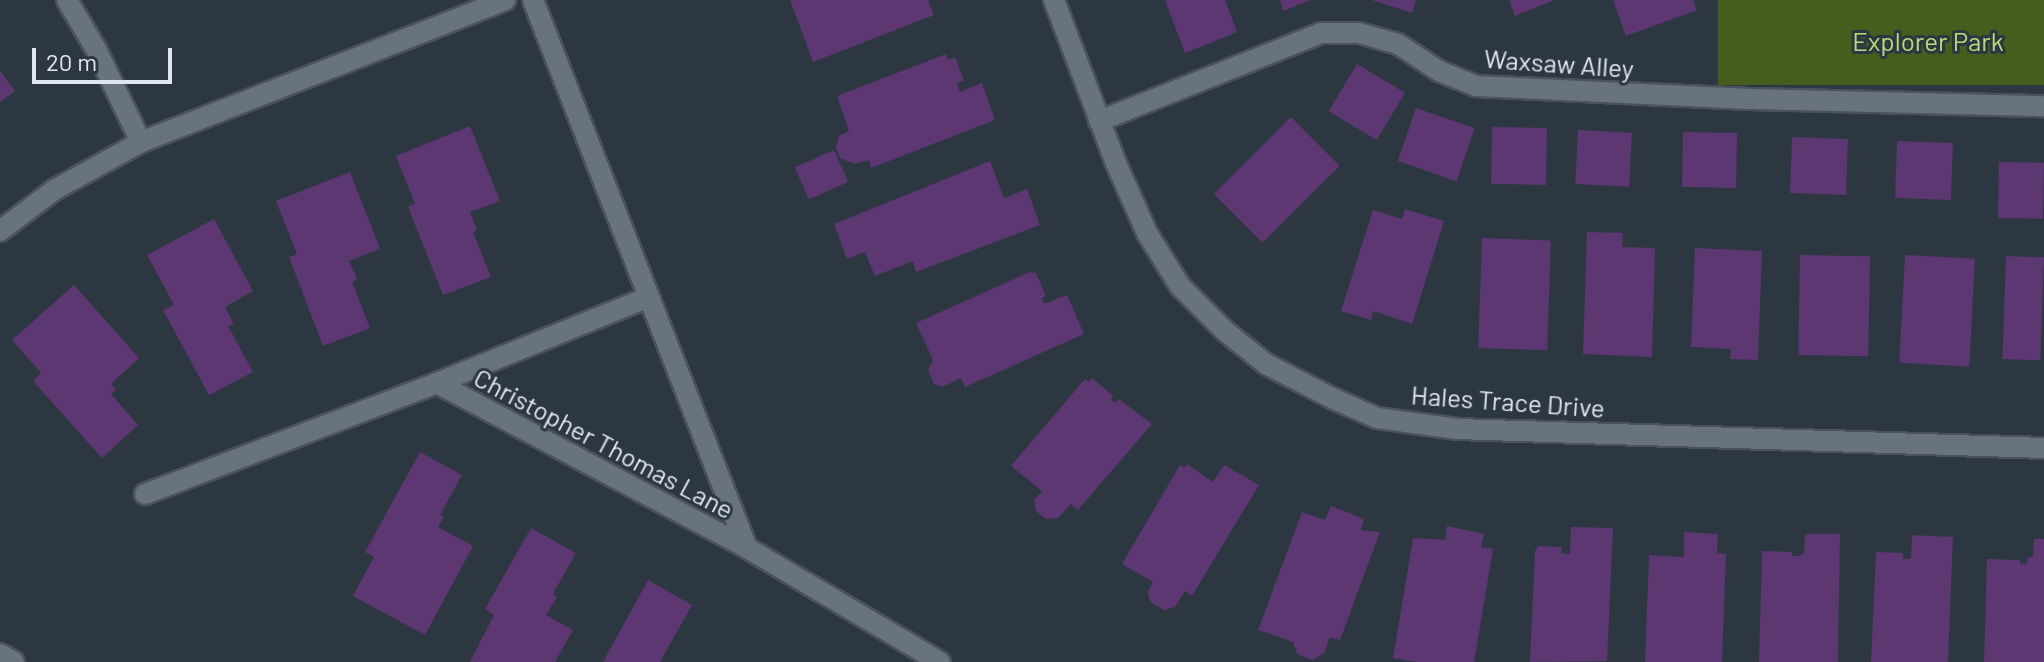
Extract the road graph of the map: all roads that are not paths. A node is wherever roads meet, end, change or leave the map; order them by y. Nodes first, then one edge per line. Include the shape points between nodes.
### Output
1 (67, 0) edge
2 (505, 0) edge
3 (533, 0) edge
4 (1054, 0) edge
5 (2044, 106) edge
6 (1099, 121) junction
7 (141, 142) junction
8 (0, 231) edge
9 (646, 298) junction
10 (437, 383) junction
11 (2044, 448) edge
12 (145, 494) dead end
13 (747, 548) junction
14 (0, 654) edge
15 (14, 662) edge
16 (940, 662) edge

1 - 7 street
2 - 7 street
3 - 9 street, Christopher Thomas Lane
4 - 6 street, Hales Trace Drive
5 - 6 street, Waxsaw Alley via 1476,86 1439,71 1398,44 1359,33 1321,33
6 - 11 street, Hales Trace Drive via 1147,233 1180,286 1266,364 1377,418 1457,429
7 - 8 street via 54,190
9 - 10 street, Christopher Thomas Lane
9 - 13 street, Christopher Thomas Lane
10 - 12 street, Christopher Thomas Lane
10 - 13 street, Christopher Thomas Lane
13 - 16 street, Christopher Thomas Lane
14 - 15 street

